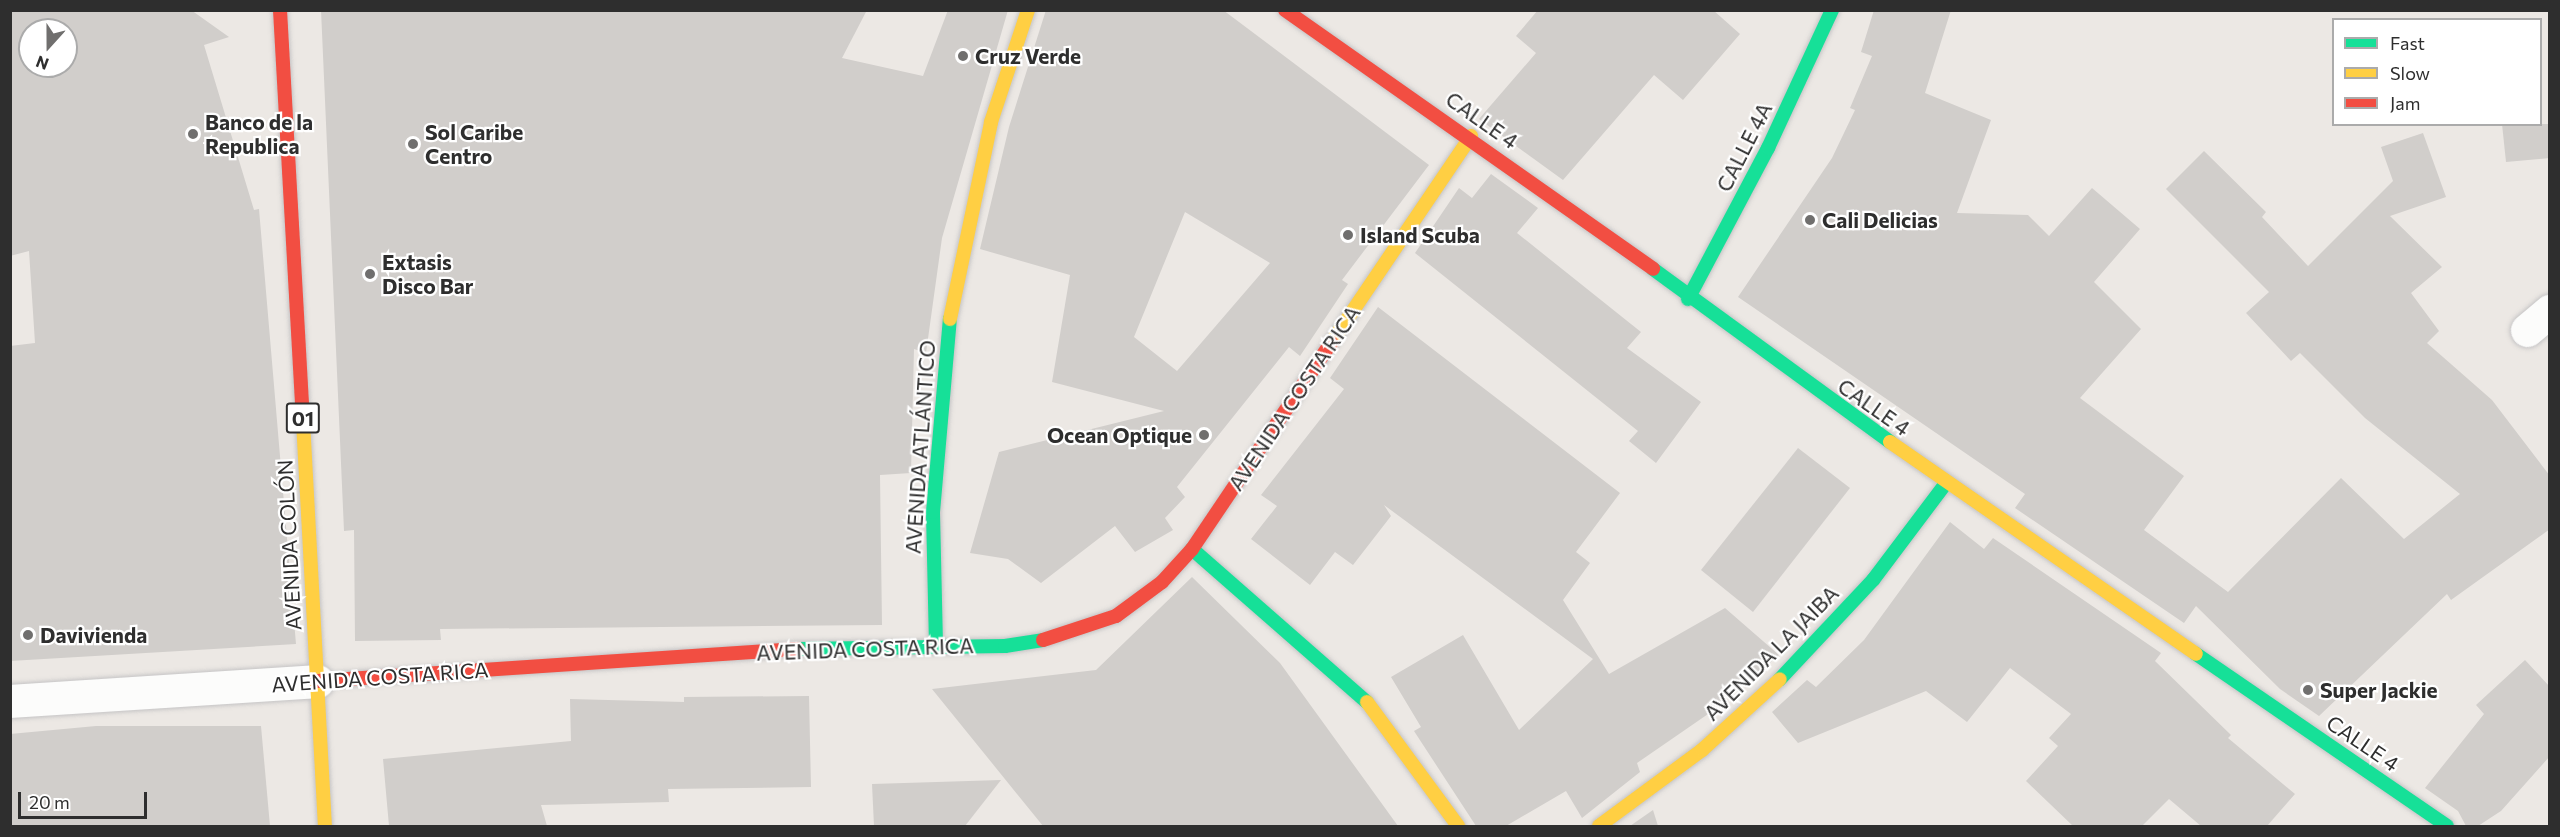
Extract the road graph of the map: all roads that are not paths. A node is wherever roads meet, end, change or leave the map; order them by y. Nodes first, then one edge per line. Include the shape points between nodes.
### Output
1 (280, 10) edge
2 (1028, 10) edge
3 (1285, 10) edge
4 (1832, 10) edge
5 (1471, 136) junction
6 (1688, 299) junction
7 (1946, 483) junction
8 (1192, 549) junction
9 (936, 645) junction
10 (317, 681) junction
11 (10, 701) edge
12 (325, 826) edge
13 (1458, 826) edge
14 (1599, 826) edge
15 (2447, 826) edge

1 - 10 main road, AVENIDA COLÓN / 01
2 - 9 main road, AVENIDA ATLÁNTICO via 991,122 960,251 941,381 933,512
3 - 5 main road, CALLE 4
4 - 6 main road, CALLE 4A via 1768,148
5 - 6 main road, CALLE 4
5 - 8 main road, AVENIDA COSTA RICA
6 - 7 main road, CALLE 4
7 - 14 main road, AVENIDA LA JAIBA via 1873,580 1791,669 1702,750
7 - 15 main road, CALLE 4
8 - 9 main road, AVENIDA COSTA RICA via 1162,582 1116,616 1063,637 1005,646
8 - 13 main road via 1366,700
9 - 10 main road, AVENIDA COSTA RICA via 837,646
10 - 11 street, AVENIDA COSTA RICA
10 - 12 main road, AVENIDA COLÓN / 01

